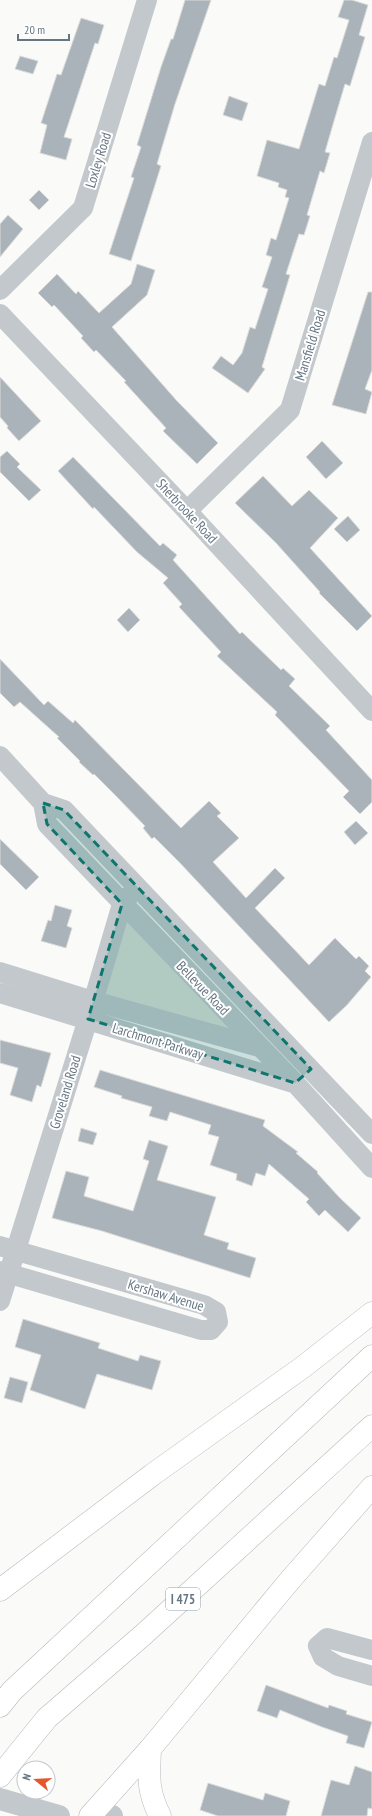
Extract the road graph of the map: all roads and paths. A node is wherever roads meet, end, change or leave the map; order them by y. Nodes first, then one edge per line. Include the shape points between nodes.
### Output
1 (147, 0) edge
2 (372, 142) edge
3 (0, 290) edge
4 (0, 314) edge
5 (187, 511) junction
6 (368, 704) edge
7 (0, 756) edge
8 (43, 803) junction
9 (138, 888) junction
10 (122, 904) junction
11 (0, 972) edge
12 (0, 993) edge
13 (91, 1010) junction
14 (275, 1032) junction
15 (260, 1047) junction
16 (310, 1069) junction
17 (295, 1083) junction
18 (372, 1134) edge
19 (372, 1168) edge
20 (8, 1248) edge
21 (4, 1272) edge
22 (0, 1301) edge
23 (372, 1313) edge
24 (372, 1356) edge
25 (372, 1426) edge
26 (372, 1487) edge
27 (0, 1590) edge
28 (372, 1650) edge
29 (372, 1676) edge
30 (0, 1706) edge
31 (150, 1749) junction
32 (0, 1776) edge
33 (0, 1798) edge
34 (56, 1815) edge
35 (90, 1816) edge
36 (106, 1816) edge
37 (112, 1816) edge
38 (160, 1816) edge

1 - 3 street, Loxley Road via 83,208
2 - 5 street, Mansfield Road via 290,410
4 - 5 street, Sherbrooke Road
5 - 6 street, Sherbrooke Road
7 - 8 street, Bellevue Road
8 - 9 street, Bellevue Road via 64,810
8 - 10 street, Bellevue Road via 47,824
9 - 10 street, Groveland Road
9 - 14 street, Bellevue Road
10 - 13 street, Groveland Road
10 - 15 street, Bellevue Road
11 - 13 street, Larchmont Parkway
12 - 13 street, Larchmont Parkway
13 - 15 street, Larchmont Parkway
13 - 17 street, Larchmont Parkway
13 - 20 street, Groveland Road
14 - 15 street
14 - 16 street, Bellevue Road
15 - 17 street, Bellevue Road
16 - 17 street
16 - 18 street, Bellevue Road
17 - 19 street, Bellevue Road
20 - 21 street, Groveland Road
20 - 21 street, Kershaw Avenue via 204,1305 216,1312 218,1322 211,1330 201,1330
21 - 22 street, Groveland Road
23 - 27 highway via 304,1367 152,1475
24 - 30 highway via 12,1691
25 - 32 highway, I 475 via 143,1635 47,1718
26 - 31 highway via 291,1578
28 - 29 street via 327,1638 318,1646 323,1656 338,1666
31 - 35 highway
31 - 38 highway via 149,1784
33 - 34 street
36 - 37 street

